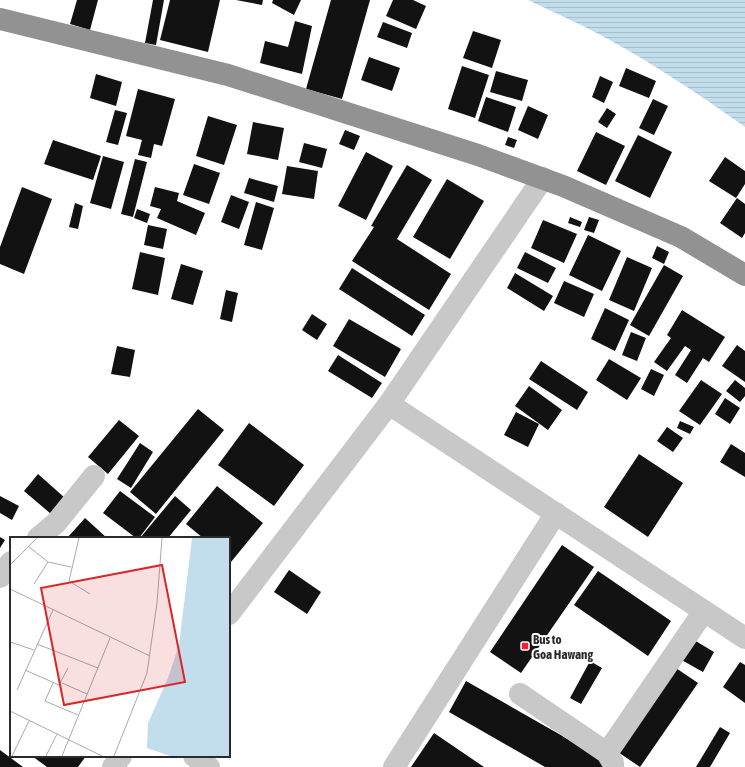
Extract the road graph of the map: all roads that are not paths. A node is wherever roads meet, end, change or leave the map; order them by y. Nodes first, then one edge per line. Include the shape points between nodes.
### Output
1 (0, 19) edge
2 (543, 178) junction
3 (745, 275) edge
4 (389, 404) junction
5 (94, 476) dead end
6 (556, 513) junction
7 (39, 537) edge
8 (10, 563) edge
9 (0, 577) edge
10 (704, 611) junction
11 (230, 613) edge
12 (745, 638) edge
13 (520, 694) dead end
14 (120, 757) edge
15 (195, 757) edge
16 (610, 760) edge
17 (113, 767) edge
18 (209, 767) edge
19 (394, 767) edge

1 - 2 highway via 228,75 470,152
2 - 3 highway via 681,237
2 - 4 street
4 - 6 street
4 - 11 street
5 - 7 street via 56,523
6 - 10 street
6 - 19 street
8 - 9 street
10 - 12 street
10 - 16 street
13 - 16 street
14 - 17 street
15 - 18 street

